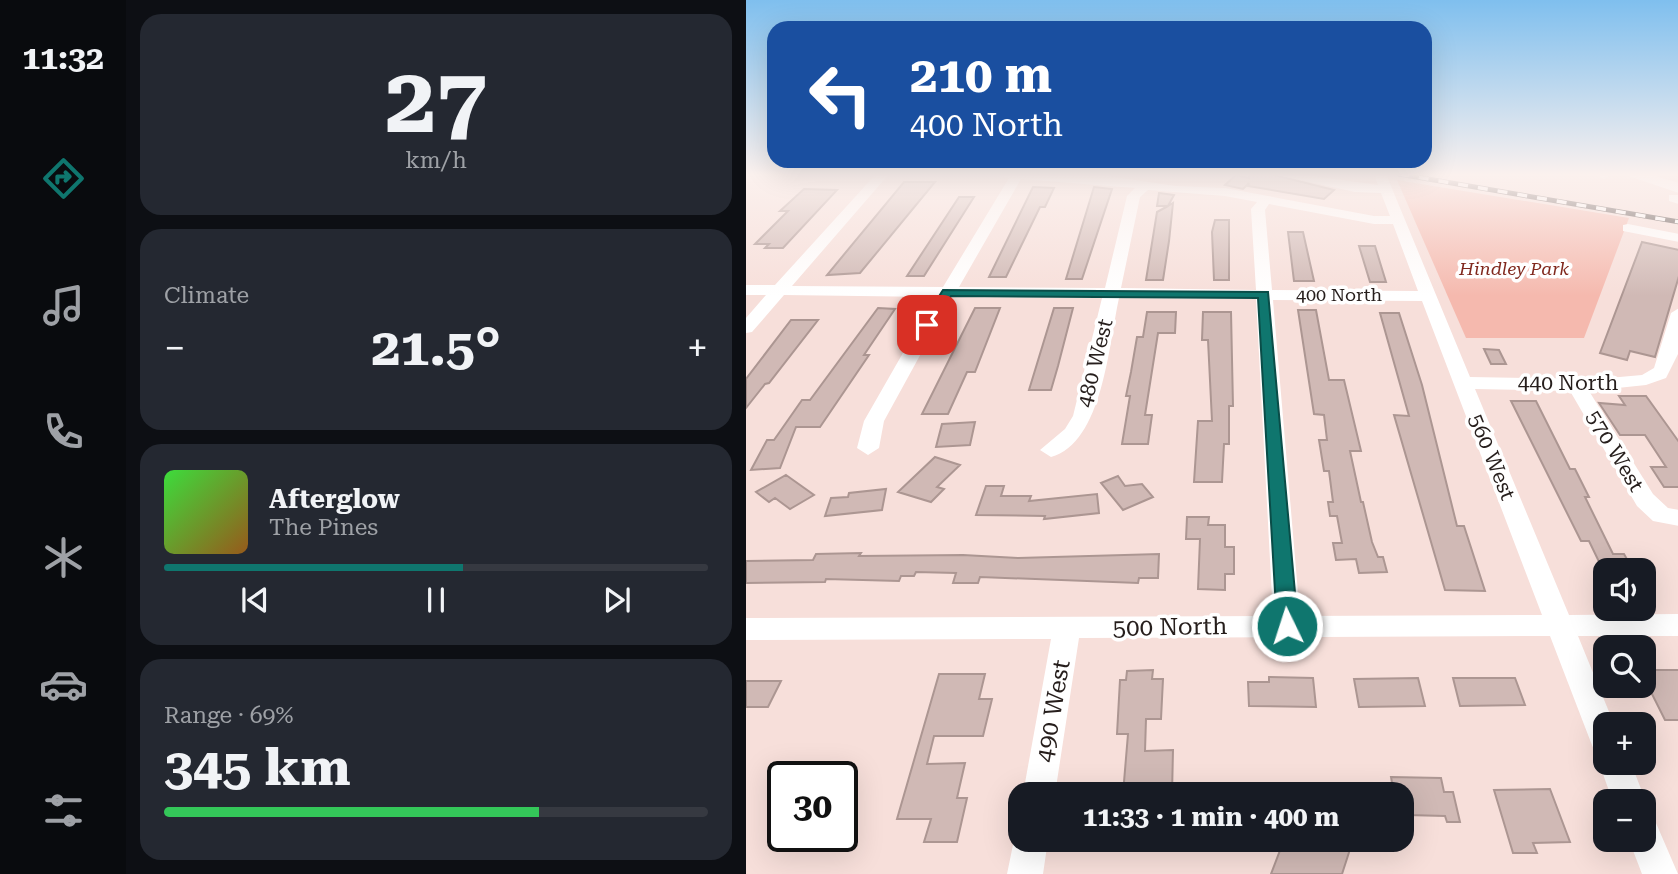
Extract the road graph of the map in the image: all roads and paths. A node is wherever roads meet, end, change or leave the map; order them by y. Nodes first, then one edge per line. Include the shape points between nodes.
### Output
1 (847, 215) edge
2 (993, 215) edge
3 (1130, 215) edge
4 (1258, 215) edge
5 (1347, 215) edge
6 (1396, 215) edge
7 (1398, 220) junction
8 (1628, 228) dead end
9 (1679, 238) edge
10 (746, 290) edge
11 (780, 290) junction
12 (947, 292) junction
13 (1111, 293) junction
14 (1264, 295) junction
15 (1428, 296) junction
16 (1679, 313) edge
17 (746, 328) edge
18 (1672, 365) edge
19 (1463, 383) junction
20 (1575, 383) junction
21 (868, 448) dead end
22 (1051, 450) dead end
23 (1670, 516) edge
24 (1679, 625) edge
25 (1287, 626) junction
26 (1559, 626) junction
27 (1067, 628) junction
28 (746, 629) edge
29 (1594, 712) edge
30 (1041, 782) edge
31 (1029, 852) edge
32 (1651, 852) edge
33 (1025, 874) edge
34 (1660, 874) edge

1 - 11 street
2 - 12 street
3 - 13 street, 480 West
4 - 14 street
5 - 7 street
6 - 7 street, 560 West
7 - 15 street, 560 West
8 - 9 street
10 - 11 street, 400 North
11 - 12 street, 400 North
11 - 17 street
12 - 13 street, 400 North
12 - 21 street via 874,421
13 - 14 street, 400 North
13 - 22 street, 480 West via 1083,416 1073,433
14 - 15 street, 400 North
14 - 25 street
15 - 19 street, 560 West
16 - 18 street
18 - 20 street, 440 North via 1648,380
19 - 20 street, 440 North
19 - 26 street, 560 West
20 - 23 street, 570 West via 1645,500
24 - 26 street, 500 North
25 - 26 street, 500 North
25 - 27 street, 500 North
26 - 29 street, 560 West
27 - 28 street, 500 North
27 - 30 street, 490 West
31 - 33 street
32 - 34 street

